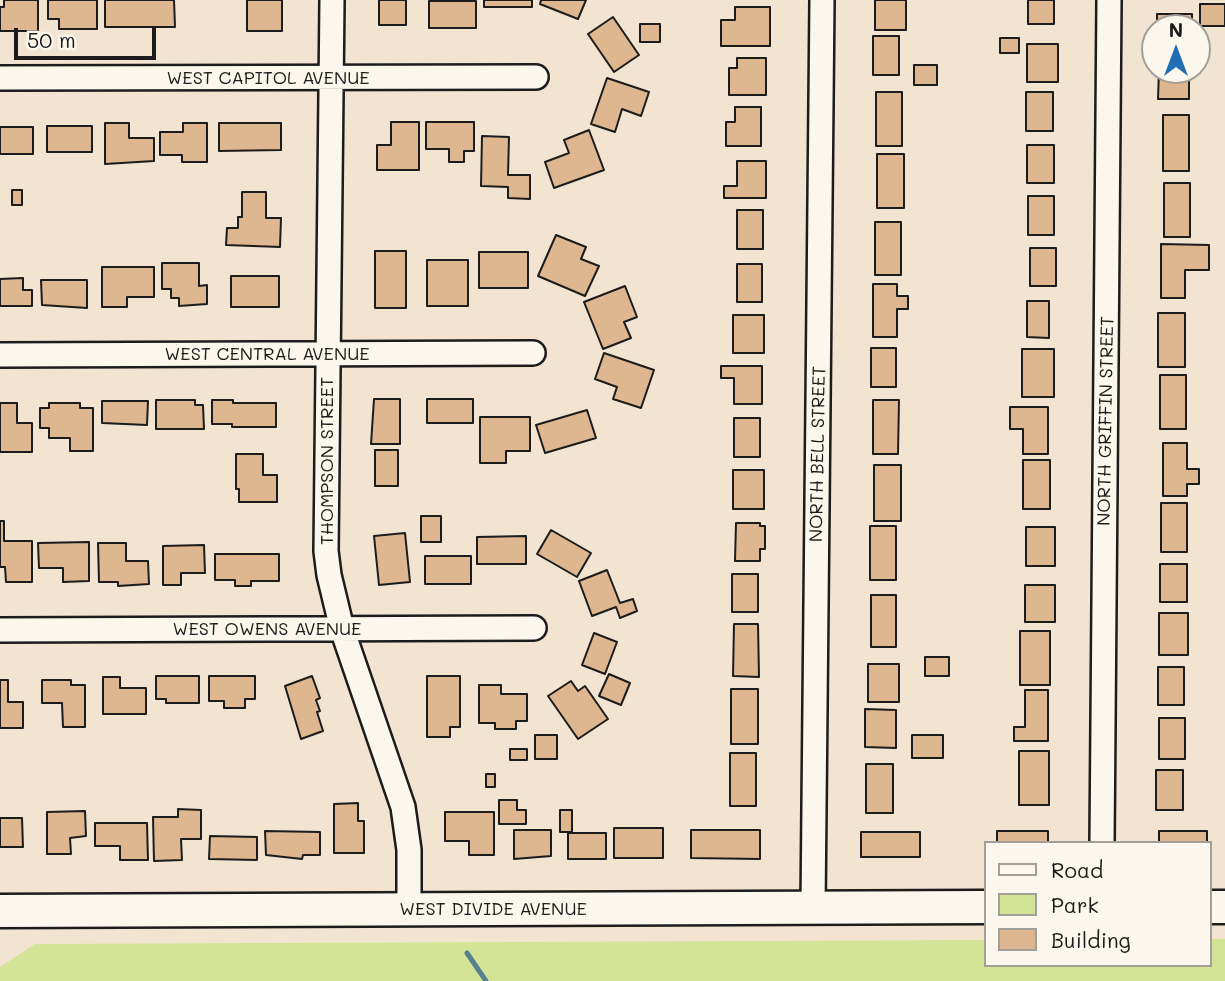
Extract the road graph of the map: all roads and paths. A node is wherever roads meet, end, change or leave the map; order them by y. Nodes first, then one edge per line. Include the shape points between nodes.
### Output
1 (332, 0) edge
2 (822, 0) edge
3 (1109, 0) edge
4 (536, 77) dead end
5 (0, 78) edge
6 (331, 78) junction
7 (533, 353) dead end
8 (327, 354) junction
9 (0, 355) edge
10 (534, 628) dead end
11 (342, 629) junction
12 (0, 630) edge
13 (1102, 841) edge
14 (813, 907) junction
15 (984, 907) edge
16 (409, 910) junction
17 (0, 911) edge

1 - 6 street, THOMPSON STREET
2 - 14 street, NORTH BELL STREET
3 - 13 street, NORTH GRIFFIN STREET
4 - 6 street, WEST CAPITOL AVENUE
5 - 6 street, WEST CAPITOL AVENUE
6 - 8 street, THOMPSON STREET
7 - 8 street, WEST CENTRAL AVENUE
8 - 9 street, WEST CENTRAL AVENUE
8 - 11 street, THOMPSON STREET via 326,551
10 - 11 street, WEST OWENS AVENUE
11 - 12 street, WEST OWENS AVENUE
11 - 16 street, THOMPSON STREET via 403,807
14 - 15 street, WEST DIVIDE AVENUE
14 - 16 street, WEST DIVIDE AVENUE
16 - 17 street, WEST DIVIDE AVENUE

